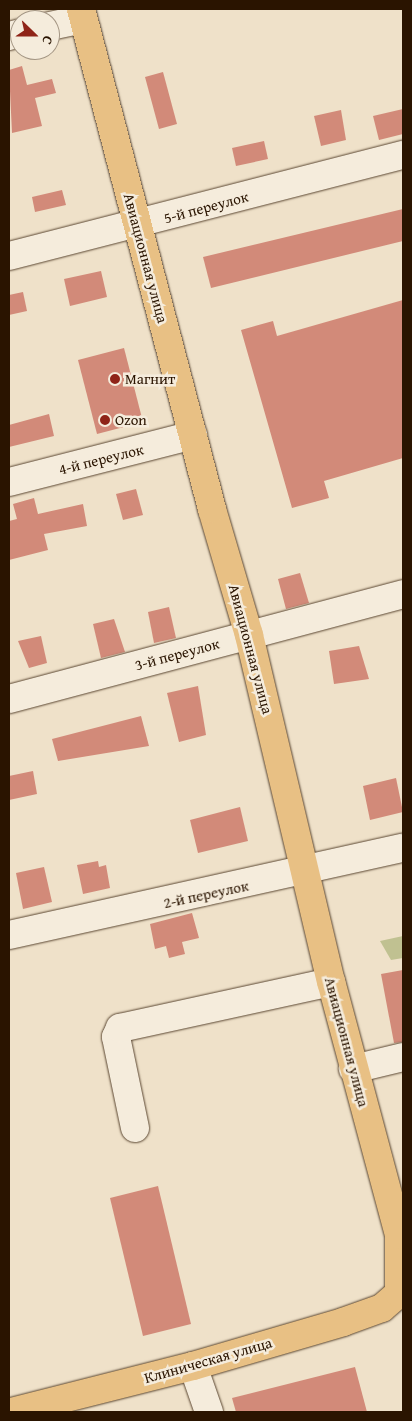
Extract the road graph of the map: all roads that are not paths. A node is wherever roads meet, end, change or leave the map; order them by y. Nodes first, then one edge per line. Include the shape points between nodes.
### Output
1 (82, 14) edge
2 (60, 22) edge
3 (403, 156) edge
4 (137, 225) junction
5 (9, 256) edge
6 (192, 435) junction
7 (9, 482) edge
8 (403, 594) edge
9 (249, 635) junction
10 (9, 699) edge
11 (403, 848) edge
12 (306, 872) junction
13 (9, 935) edge
14 (331, 982) junction
15 (403, 1058) edge
16 (353, 1068) junction
17 (135, 1128) dead end
18 (401, 1293) edge
19 (193, 1366) junction
20 (27, 1410) edge
21 (209, 1412) edge

1 - 2 street
1 - 4 main road, Авиационная улица
3 - 4 street, 5-й переулок
4 - 5 street, 5-й переулок
4 - 6 main road, Авиационная улица
6 - 7 street, 4-й переулок
6 - 9 main road, Авиационная улица
8 - 9 street, 3-й переулок
9 - 10 street, 3-й переулок
9 - 12 main road, Авиационная улица
11 - 12 street, 2-й переулок
12 - 13 street, 2-й переулок
12 - 14 main road, Авиационная улица
14 - 16 main road, Авиационная улица
14 - 17 street via 120,1028 116,1037
15 - 16 street
16 - 18 main road, Авиационная улица via 399,1235
18 - 19 main road, Клиническая улица via 382,1308
19 - 20 main road, Клиническая улица
19 - 21 street

